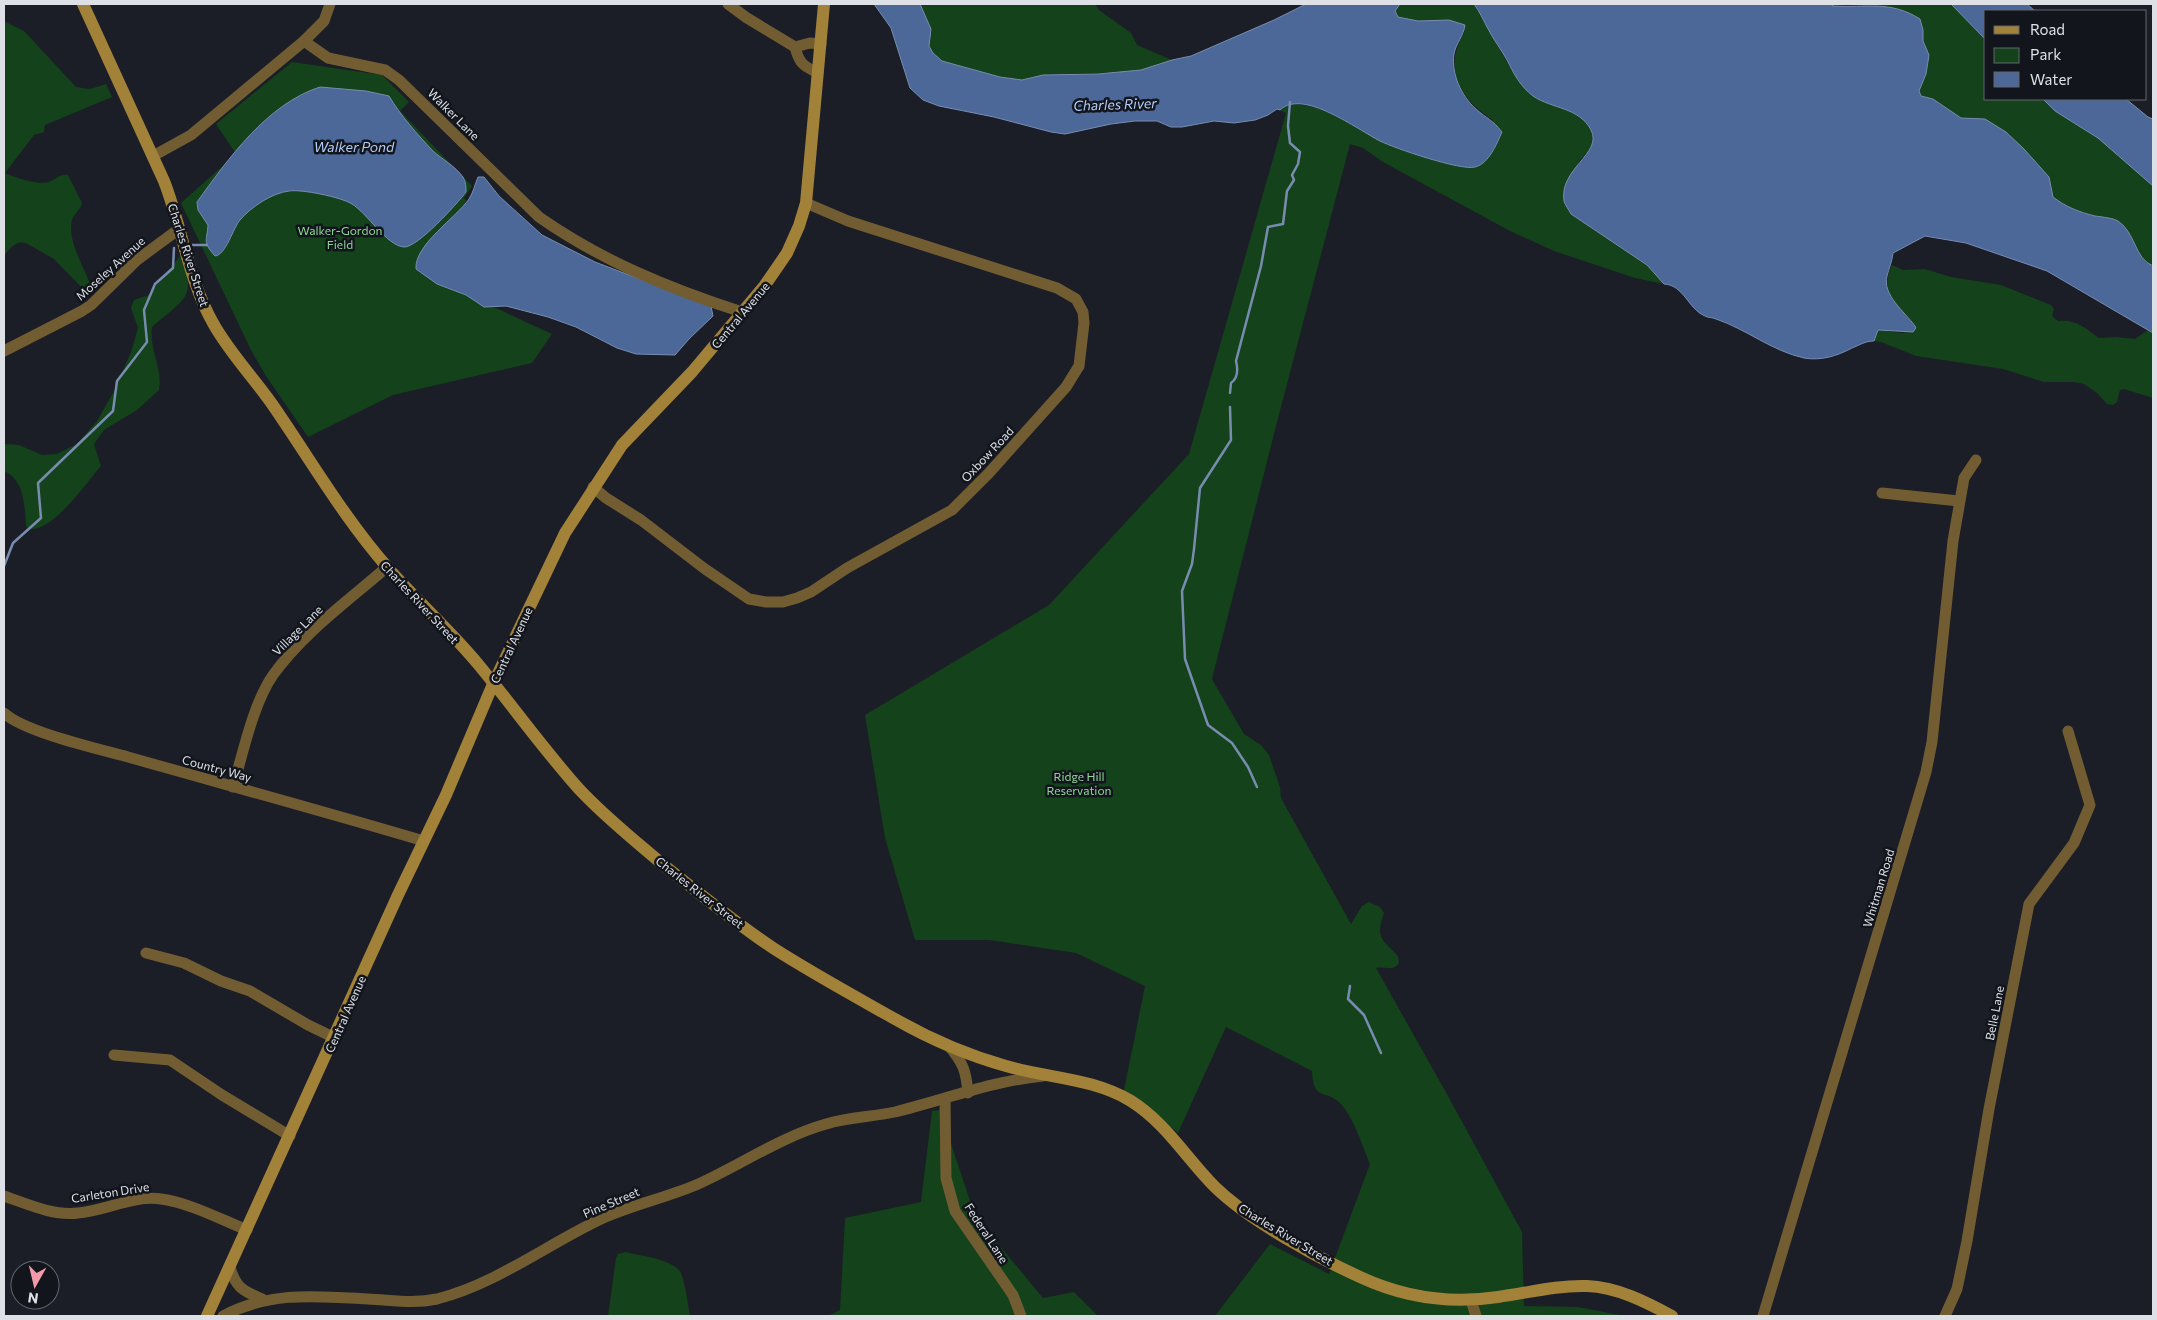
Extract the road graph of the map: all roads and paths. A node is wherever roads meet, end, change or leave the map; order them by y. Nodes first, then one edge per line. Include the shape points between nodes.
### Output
1 (83, 4) edge
2 (330, 4) edge
3 (728, 4) edge
4 (824, 4) edge
5 (304, 41) junction
6 (821, 44) junction
7 (795, 47) junction
8 (818, 73) junction
9 (153, 156) junction
10 (806, 202) junction
11 (179, 229) junction
12 (742, 312) junction
13 (4, 351) edge
14 (1976, 460) dead end
15 (593, 487) junction
16 (1882, 493) dead end
17 (1959, 501) junction
18 (387, 567) junction
19 (493, 684) junction
20 (4, 714) edge
21 (2068, 731) dead end
22 (233, 786) junction
23 (424, 841) junction
24 (146, 953) dead end
25 (335, 1038) junction
26 (948, 1046) junction
27 (114, 1055) dead end
28 (1048, 1075) junction
29 (968, 1093) junction
30 (945, 1099) junction
31 (290, 1136) junction
32 (4, 1196) edge
33 (247, 1230) junction
34 (230, 1267) junction
35 (264, 1300) junction
36 (1471, 1300) junction
37 (207, 1316) edge
38 (223, 1316) edge
39 (1021, 1316) edge
40 (1476, 1316) edge
41 (1672, 1316) edge
42 (1763, 1316) edge
43 (1945, 1316) edge

1 - 9 street, Charles River Street
2 - 5 street via 324,21
3 - 7 street
4 - 6 street, Central Avenue
5 - 9 street via 191,135
5 - 12 street, Walker Lane via 328,58 385,70 399,80 539,218 564,235 598,255 648,277
6 - 7 street
6 - 8 street, Central Avenue
7 - 8 street via 798,60
8 - 10 street, Central Avenue
9 - 11 street, Charles River Street via 174,207
10 - 12 street, Central Avenue via 787,253
10 - 15 street, Oxbow Road via 848,221 1057,288 1076,299 1084,323 1078,366 1066,387 952,510 847,568 811,592 783,602 749,598
11 - 13 street, Moseley Avenue via 137,260 82,312
11 - 18 street, Charles River Street via 199,294 213,324
12 - 15 street, Central Avenue via 692,372 622,445
14 - 17 street, Whitman Road via 1964,478
15 - 19 street, Central Avenue via 565,532
16 - 17 street
17 - 42 street, Whitman Road via 1926,772
18 - 19 street, Charles River Street
18 - 22 street, Village Lane via 312,633 272,676 250,727
19 - 23 street, Central Avenue
19 - 26 street, Charles River Street via 580,791 612,822 709,902 775,949 898,1021
20 - 22 street, Country Way via 15,722 77,743
21 - 43 street, Belle Lane via 2090,805 2074,843 2029,904 1967,1241 1956,1289
22 - 23 street, Country Way
23 - 25 street, Central Avenue
24 - 25 street via 184,963 250,991
25 - 31 street, Central Avenue
26 - 28 street, Charles River Street via 1009,1067
26 - 29 street via 962,1062
27 - 31 street via 170,1060
28 - 29 street, Pine Street via 1017,1079
28 - 36 street, Charles River Street via 1084,1082 1130,1100 1166,1130 1232,1202 1362,1278 1405,1293
29 - 30 street, Pine Street
30 - 35 street, Pine Street via 887,1114 827,1123 794,1136 694,1186 601,1219 463,1292 408,1303 286,1297
30 - 39 street, Federal Lane via 946,1178 955,1211 1013,1295
31 - 33 street, Central Avenue
32 - 33 street, Carleton Drive via 63,1213 160,1199
33 - 34 street, Central Avenue
34 - 35 street via 234,1282 241,1289
34 - 37 street, Central Avenue
35 - 38 street, Pine Street
36 - 40 street
36 - 41 street, Charles River Street via 1588,1286 1612,1289

